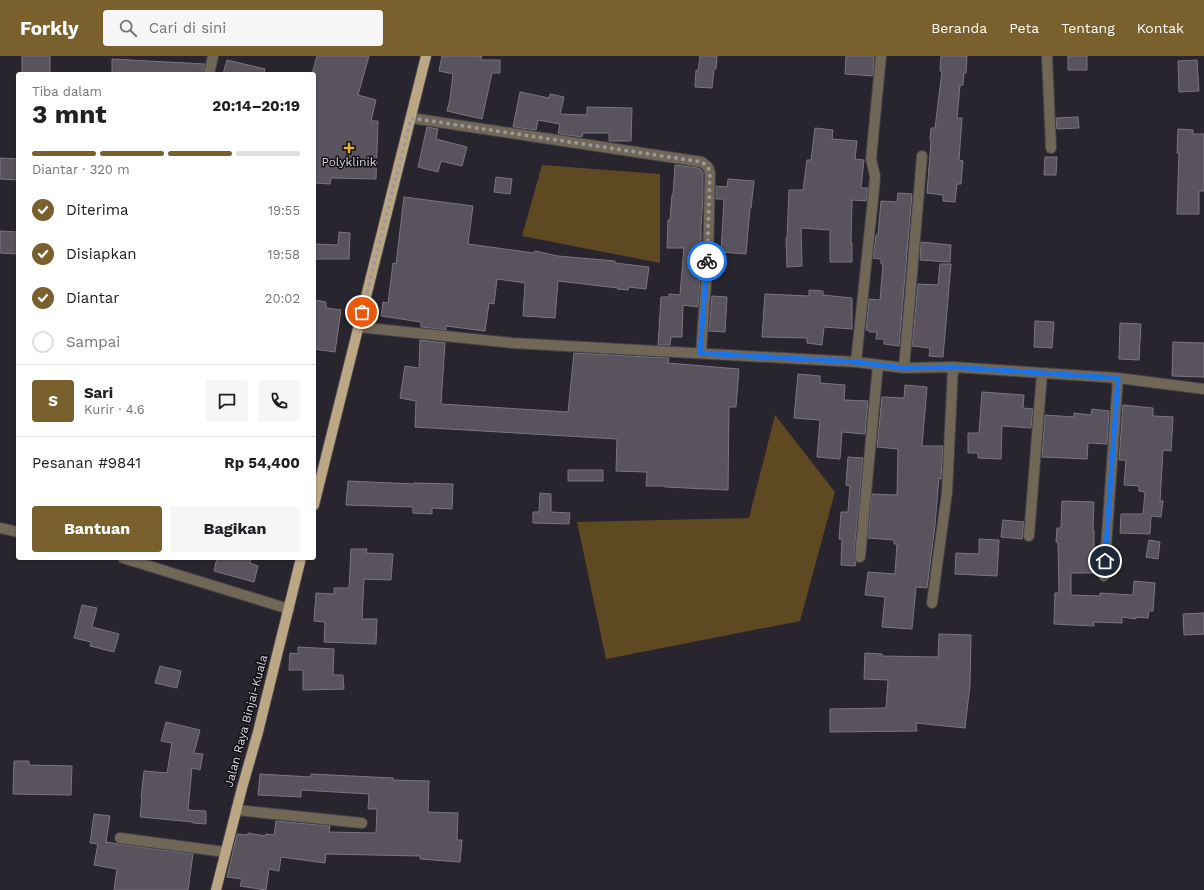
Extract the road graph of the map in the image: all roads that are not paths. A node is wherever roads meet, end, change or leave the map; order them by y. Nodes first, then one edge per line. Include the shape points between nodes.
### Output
1 (213, 56) edge
2 (426, 56) edge
3 (881, 56) edge
4 (1047, 56) edge
5 (209, 72) edge
6 (411, 118) junction
7 (1051, 148) dead end
8 (922, 156) dead end
9 (358, 327) junction
10 (700, 353) junction
11 (856, 362) junction
12 (878, 365) junction
13 (953, 367) junction
14 (904, 368) junction
15 (1042, 373) junction
16 (1118, 378) junction
17 (1204, 389) edge
18 (316, 497) edge
19 (0, 528) edge
20 (16, 532) edge
21 (1029, 536) dead end
22 (860, 557) dead end
23 (130, 560) edge
24 (301, 560) edge
25 (1104, 576) dead end
26 (932, 603) dead end
27 (289, 609) junction
28 (236, 810) junction
29 (362, 823) dead end
30 (120, 838) dead end
31 (225, 852) junction
32 (216, 890) edge

1 - 5 street
2 - 6 main road
3 - 11 street via 871,159 875,176
4 - 7 street
6 - 9 main road
6 - 10 street via 702,162 710,173 708,256
8 - 14 street
9 - 10 street via 512,342
9 - 18 main road
10 - 11 street
11 - 12 street
12 - 14 street
12 - 22 street
13 - 14 street
13 - 15 street
13 - 26 street via 947,492
15 - 16 street
15 - 21 street
16 - 17 street
16 - 25 street
19 - 20 street
23 - 27 street
24 - 27 main road, Jalan Raya Binjai-Kuala
27 - 28 main road, Jalan Raya Binjai-Kuala
28 - 29 street
28 - 31 main road, Jalan Raya Binjai-Kuala
30 - 31 street
31 - 32 main road, Jalan Raya Binjai-Kuala

